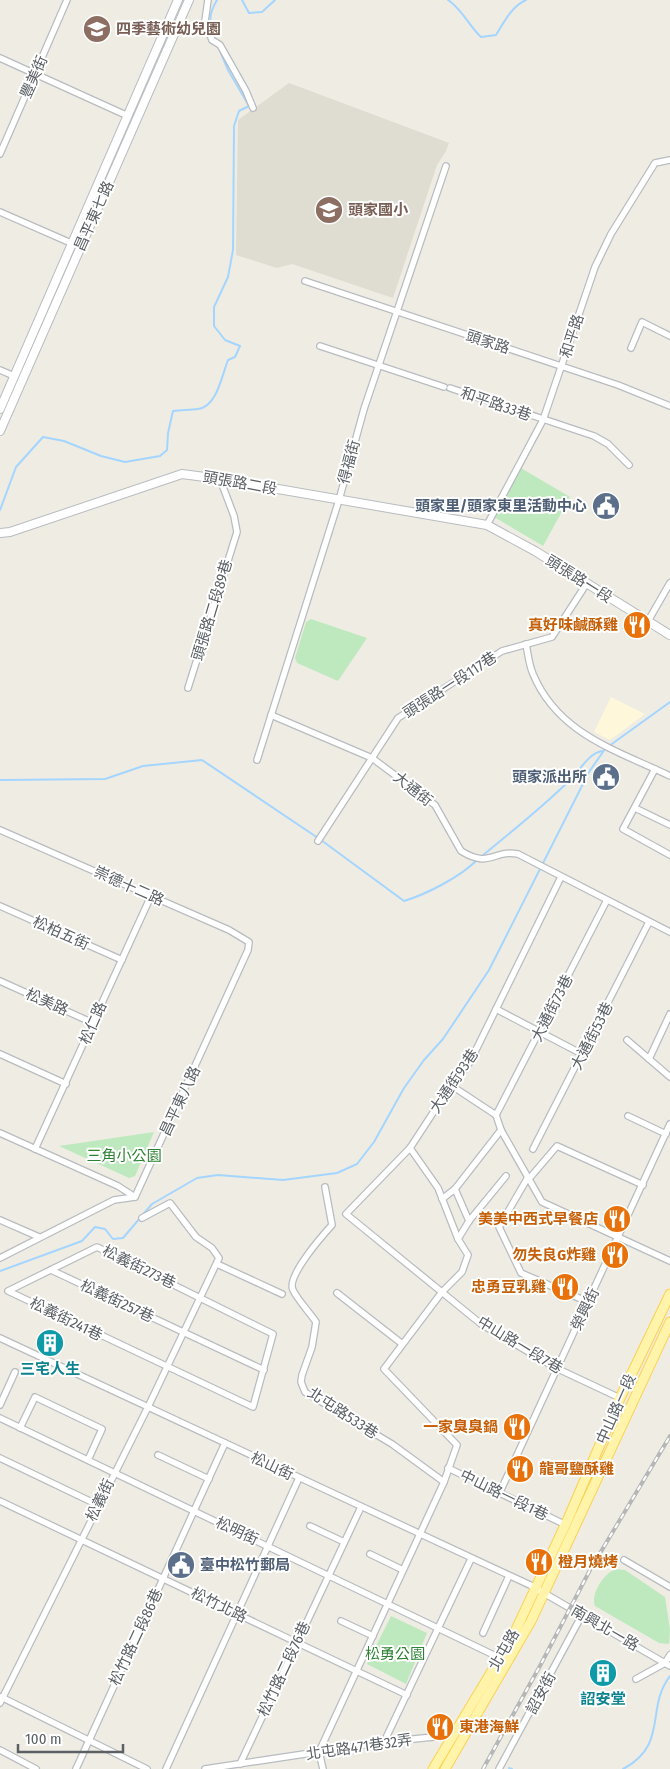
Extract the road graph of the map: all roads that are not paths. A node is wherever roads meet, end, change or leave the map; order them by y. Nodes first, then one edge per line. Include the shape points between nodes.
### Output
1 (67, 0) edge
2 (178, 0) edge
3 (189, 0) edge
4 (208, 0) edge
5 (0, 58) edge
6 (35, 74) junction
7 (253, 108) dead end
8 (128, 116) junction
9 (3, 138) edge
10 (0, 154) edge
11 (670, 160) edge
12 (446, 166) dead end
13 (0, 212) edge
14 (77, 245) junction
15 (306, 281) dead end
16 (396, 310) junction
17 (670, 336) edge
18 (320, 346) dead end
19 (631, 348) dead end
20 (378, 364) junction
21 (562, 366) junction
22 (0, 370) edge
23 (14, 376) junction
24 (670, 406) edge
25 (0, 408) edge
26 (543, 420) junction
27 (0, 431) edge
28 (628, 465) dead end
29 (220, 479) junction
30 (339, 500) junction
31 (487, 525) junction
32 (0, 533) edge
33 (587, 583) junction
34 (670, 583) edge
35 (648, 621) junction
36 (670, 635) edge
37 (526, 644) junction
38 (188, 688) dead end
39 (271, 715) junction
40 (372, 758) junction
41 (257, 760) dead end
42 (655, 769) junction
43 (670, 776) edge
44 (635, 808) junction
45 (670, 825) edge
46 (0, 830) edge
47 (318, 841) dead end
48 (670, 854) edge
49 (562, 877) junction
50 (151, 896) junction
51 (607, 900) junction
52 (0, 906) edge
53 (650, 922) junction
54 (670, 932) edge
55 (248, 950) joint
56 (122, 960) junction
57 (0, 981) edge
58 (496, 1009) junction
59 (670, 1014) edge
60 (93, 1023) junction
61 (540, 1032) junction
62 (627, 1040) dead end
63 (0, 1054) edge
64 (582, 1054) junction
65 (649, 1059) junction
66 (670, 1077) edge
67 (66, 1084) junction
68 (452, 1086) junction
69 (496, 1115) junction
70 (628, 1116) dead end
71 (670, 1124) edge
72 (501, 1130) junction
73 (0, 1133) edge
74 (666, 1134) junction
75 (410, 1148) junction
76 (35, 1149) junction
77 (533, 1149) dead end
78 (506, 1176) dead end
79 (527, 1179) junction
80 (643, 1185) junction
81 (325, 1187) dead end
82 (455, 1189) junction
83 (135, 1197) junction
84 (442, 1199) junction
85 (346, 1214) joint
86 (142, 1218) dead end
87 (0, 1220) edge
88 (469, 1220) junction
89 (39, 1238) junction
90 (619, 1238) junction
91 (458, 1239) junction
92 (0, 1258) edge
93 (670, 1261) edge
94 (217, 1264) junction
95 (50, 1270) junction
96 (442, 1292) junction
97 (337, 1293) dead end
98 (282, 1294) dead end
99 (670, 1294) edge
100 (201, 1298) junction
101 (588, 1302) junction
102 (670, 1322) edge
103 (184, 1332) junction
104 (0, 1338) edge
105 (401, 1343) junction
106 (167, 1367) junction
107 (556, 1368) junction
108 (264, 1370) junction
109 (15, 1372) dead end
110 (620, 1398) junction
111 (0, 1405) edge
112 (148, 1407) junction
113 (0, 1418) edge
114 (20, 1428) junction
115 (225, 1444) junction
116 (158, 1455) dead end
117 (0, 1458) edge
118 (88, 1460) junction
119 (448, 1468) junction
120 (114, 1472) junction
121 (300, 1478) junction
122 (209, 1479) junction
123 (444, 1482) junction
124 (499, 1494) junction
125 (0, 1501) edge
126 (98, 1505) junction
127 (361, 1507) junction
128 (194, 1511) junction
129 (566, 1525) junction
130 (310, 1526) dead end
131 (575, 1529) junction
132 (420, 1534) junction
133 (81, 1539) junction
134 (344, 1542) junction
135 (268, 1546) junction
136 (370, 1554) dead end
137 (471, 1558) junction
138 (624, 1560) dead end
139 (403, 1570) junction
140 (328, 1575) junction
141 (509, 1576) junction
142 (163, 1579) junction
143 (670, 1587) edge
144 (536, 1588) junction
145 (544, 1593) junction
146 (388, 1603) junction
147 (237, 1614) junction
148 (582, 1616) junction
149 (341, 1621) dead end
150 (438, 1627) junction
151 (483, 1633) dead end
152 (373, 1636) junction
153 (297, 1642) junction
154 (670, 1655) edge
155 (500, 1658) junction
156 (668, 1665) edge
157 (356, 1671) junction
158 (636, 1679) dead end
159 (407, 1695) junction
160 (1, 1699) edge
161 (453, 1736) junction
162 (89, 1742) junction
163 (384, 1742) junction
164 (0, 1750) edge
165 (319, 1752) junction
166 (240, 1764) junction
167 (36, 1769) edge
168 (76, 1769) edge
169 (147, 1769) edge
170 (166, 1769) edge
171 (205, 1769) edge
172 (323, 1769) edge
173 (433, 1769) edge
174 (445, 1769) edge
175 (499, 1769) edge

1 - 6 street, 豐美街
2 - 8 street, 昌平東七路
3 - 14 street, 昌平東七路
4 - 7 street via 205,21 212,40 220,45
5 - 6 street
6 - 8 street
6 - 9 street, 豐美街
8 - 14 street, 昌平東七路
9 - 10 street, 豐美街
11 - 21 street, 和平路 via 655,163 611,234 593,275
12 - 16 street, 得福街
13 - 14 street
14 - 23 street, 昌平東七路
14 - 27 street, 昌平東七路
15 - 16 street, 頭家路
16 - 20 street, 得福街
16 - 21 street, 頭家路
17 - 19 street via 642,322
18 - 20 street, 和平路33巷
20 - 26 street, 和平路33巷
20 - 30 street, 得福街
21 - 24 street, 頭家路
21 - 26 street, 和平路
22 - 23 street
23 - 25 street, 昌平東七路
26 - 28 street, 和平路33巷 via 594,436 608,444
26 - 31 street, 和平路
29 - 30 street, 頭張路二段
29 - 32 street, 頭張路二段 via 182,474
29 - 38 street, 頭張路二段89巷 via 237,532
30 - 31 street, 頭張路二段
30 - 39 street, 得福街
31 - 33 street, 頭張路一段
33 - 35 street, 頭張路一段
33 - 37 street, 頭張路一段117巷 via 552,637
34 - 35 street
35 - 36 street, 頭張路一段
37 - 40 street, 頭張路一段117巷 via 502,651 398,718
37 - 42 street via 532,673 548,702 571,726
39 - 40 street, 大通街
39 - 41 street, 得福街
40 - 47 street, 頭張路一段117巷
40 - 49 street, 大通街 via 435,805 461,851 485,860 518,854
42 - 43 street
42 - 44 street
44 - 45 street
44 - 48 street via 623,829
46 - 50 street, 崇德十二路
49 - 51 street, 大通街
49 - 58 street, 大通街93巷
50 - 55 street, 崇德十二路 via 248,939
50 - 56 street, 松仁路
51 - 53 street, 大通街
51 - 61 street, 大通街73巷
52 - 56 street, 松柏五街
53 - 54 street, 大通街
53 - 64 street, 大通街53巷
55 - 83 street, 昌平東八路
56 - 60 street, 松仁路
57 - 60 street, 松美路
58 - 61 street
58 - 68 street, 大通街93巷 via 470,1062
59 - 65 street
60 - 67 street, 松仁路
61 - 64 street
61 - 69 street, 大通街73巷
62 - 65 street
63 - 67 street
64 - 77 street, 大通街53巷
65 - 66 street
67 - 76 street, 松仁路
68 - 69 street
68 - 75 street, 大通街93巷
69 - 72 street
70 - 74 street
71 - 74 street, 榮興街
72 - 79 street
72 - 82 street
73 - 76 street
74 - 80 street, 榮興街
75 - 84 street via 428,1171
75 - 85 street, 大通街93巷
76 - 83 street via 118,1186
78 - 88 street
79 - 80 street via 557,1146
79 - 90 street via 542,1202
79 - 101 street via 499,1227 521,1274
80 - 90 street, 榮興街
81 - 123 street, 北屯路533巷 via 332,1226 292,1281 292,1290 316,1322 312,1347 302,1375 305,1392 392,1444
82 - 84 street
82 - 88 street
83 - 89 street via 114,1200
84 - 91 street
85 - 96 street, 中山路一段7巷
86 - 94 street via 170,1203 196,1237 220,1258
87 - 89 street
88 - 91 street
89 - 92 street
90 - 93 street
90 - 101 street, 榮興街
91 - 96 street, 中山路一段1巷 via 468,1255 462,1272
94 - 98 street
94 - 100 street, 松義街
95 - 100 street, 松義街273巷 via 97,1246
95 - 103 street, 松義街257巷
95 - 106 street, 松義街241巷 via 8,1291
96 - 105 street, 中山路一段1巷
96 - 107 street, 中山路一段7巷 via 482,1324
97 - 105 street
99 - 110 main road, 中山路一段
100 - 103 street, 松義街
100 - 108 street via 273,1334
101 - 107 street, 榮興街
102 - 131 main road, 中山路一段
103 - 106 street, 松義街
103 - 108 street, 松義街257巷
104 - 112 street, 松山街
105 - 119 street, 中山路一段1巷 via 384,1369 457,1445
106 - 108 street via 253,1407
106 - 112 street, 松義街
107 - 110 street, 中山路一段7巷
107 - 124 street, 榮興街
109 - 111 street
110 - 129 main road, 中山路一段
112 - 115 street, 松山街
112 - 120 street, 松義街
113 - 114 street, 松明街
114 - 118 street, 松明街
114 - 118 street via 35,1397 102,1429
115 - 121 street, 松山街
115 - 122 street, 松竹路二段86巷
116 - 122 street
117 - 126 street
118 - 120 street, 松明街
119 - 123 street
119 - 124 street, 中山路一段1巷
120 - 126 street, 松義街
120 - 128 street, 松明街
121 - 127 street, 松山街
121 - 135 street
122 - 128 street, 松竹路二段86巷
123 - 132 street
124 - 129 street, 中山路一段1巷
125 - 133 street, 松竹北路
126 - 133 street, 松義街
127 - 132 street, 松山街
127 - 134 street, 松竹路二段76巷
128 - 135 street, 松明街
128 - 142 street, 松竹路二段86巷
129 - 131 street, 中山路一段1巷
129 - 144 main road, 北屯路
130 - 134 street
131 - 145 main road, 北屯路
132 - 137 street, 松山街
132 - 139 street
133 - 142 street, 松竹北路
133 - 160 street, 松義街
134 - 140 street, 松竹路二段76巷
135 - 140 street, 松明街
135 - 147 street
136 - 139 street
137 - 141 street, 松山街
137 - 150 street
138 - 143 street
139 - 146 street
140 - 146 street, 松明街
140 - 153 street, 松竹路二段76巷
141 - 144 street, 松山街
141 - 151 street
142 - 147 street, 松竹北路
142 - 162 street, 松竹路二段86巷
144 - 145 street, 松山街
144 - 155 main road, 北屯路
145 - 148 street, 南興北一路
145 - 174 main road, 北屯路 via 519,1644
146 - 150 street, 松明街
146 - 152 street
147 - 153 street, 松竹北路
147 - 170 street
148 - 156 street, 南興北一路
148 - 175 street, 詔安街
149 - 152 street
150 - 155 street, 松明街
150 - 159 street
152 - 157 street
153 - 157 street, 松竹北路
153 - 166 street, 松竹路二段76巷
154 - 156 street
155 - 161 main road, 北屯路
156 - 158 street
157 - 159 street, 松竹北路
157 - 165 street
159 - 163 street
160 - 162 street
161 - 163 street, 北屯路471巷32弄
161 - 173 main road, 北屯路
162 - 168 street, 松竹路二段86巷
162 - 169 street
163 - 165 street, 北屯路471巷32弄
164 - 167 street
165 - 166 street, 北屯路471巷32弄
165 - 172 street
166 - 171 street, 北屯路471巷32弄

